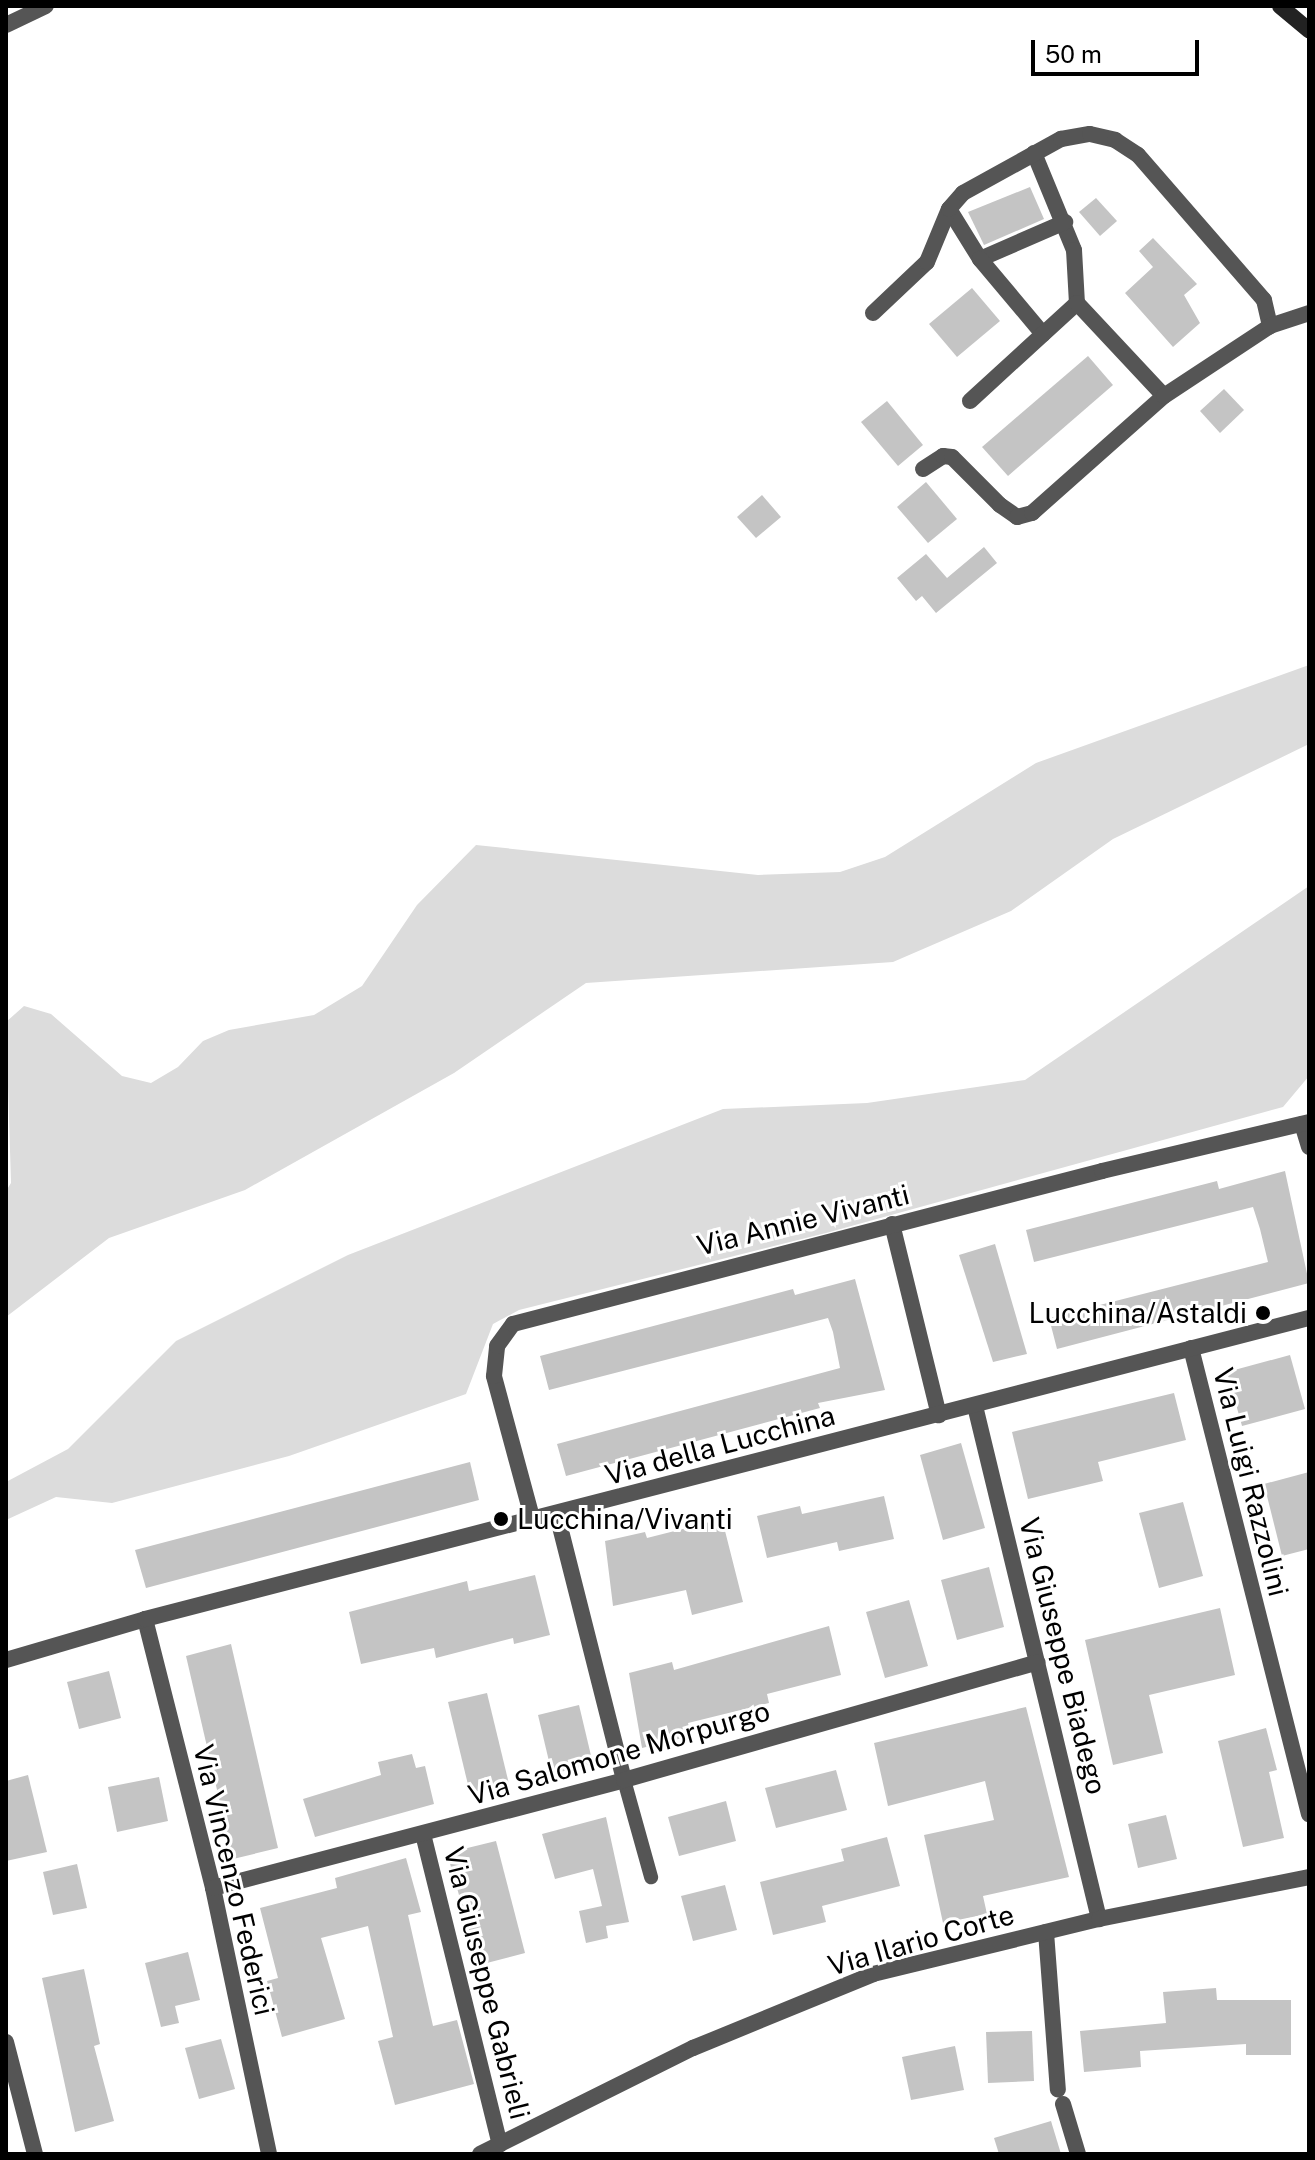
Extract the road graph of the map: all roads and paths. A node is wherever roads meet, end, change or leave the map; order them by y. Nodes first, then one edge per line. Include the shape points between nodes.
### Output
1 (46, 6) edge
2 (1280, 6) edge
3 (6, 25) edge
4 (1309, 30) edge
5 (1034, 153) junction
6 (949, 209) junction
7 (1065, 222) junction
8 (980, 259) junction
9 (1077, 303) junction
10 (873, 313) dead end
11 (1309, 313) edge
12 (1270, 326) junction
13 (1043, 334) junction
14 (1164, 396) junction
15 (970, 401) dead end
16 (923, 469) dead end
17 (1306, 1123) edge
18 (1309, 1147) edge
19 (892, 1224) junction
20 (1309, 1318) edge
21 (1191, 1348) junction
22 (975, 1406) junction
23 (939, 1415) junction
24 (557, 1515) junction
25 (533, 1521) junction
26 (145, 1619) junction
27 (6, 1660) edge
28 (1038, 1662) junction
29 (624, 1780) junction
30 (1309, 1814) edge
31 (423, 1834) junction
32 (651, 1877) dead end
33 (1309, 1877) edge
34 (213, 1888) junction
35 (1099, 1919) junction
36 (1046, 1932) junction
37 (6, 2042) edge
38 (500, 2145) junction
39 (35, 2154) edge
40 (269, 2154) edge
41 (480, 2154) edge
42 (1078, 2154) edge

1 - 3 street
2 - 4 street
5 - 6 street via 963,193
5 - 7 street
5 - 12 street via 1061,139 1090,134 1115,140 1138,155 1264,300
6 - 8 street
6 - 10 street via 927,262
7 - 8 street
7 - 9 street via 1074,250
8 - 13 street
9 - 13 street
9 - 14 street
11 - 12 street
12 - 14 street
13 - 15 street
14 - 16 street via 1032,513 1017,517 952,457 943,456
17 - 18 street
17 - 19 street, Via Annie Vivanti
19 - 23 street
19 - 25 street, Via Annie Vivanti via 513,1324 497,1346 494,1376
20 - 21 street, Via della Lucchina
21 - 22 street, Via della Lucchina
21 - 30 street, Via Luigi Razzolini
22 - 23 street, Via della Lucchina
22 - 28 street, Via Giuseppe Biadego
23 - 24 street, Via della Lucchina
24 - 25 street, Via della Lucchina
24 - 29 street
25 - 26 street, Via della Lucchina
26 - 27 street, Via della Lucchina
26 - 34 street, Via Vincenzo Federici
28 - 29 street, Via Salomone Morpurgo
28 - 35 street, Via Giuseppe Biadego
29 - 31 street, Via Salomone Morpurgo
29 - 32 lane
31 - 34 street, Via Salomone Morpurgo
31 - 38 street, Via Giuseppe Gabrieli
33 - 35 street, Via Ilario Corte
34 - 40 street, Via Vincenzo Federici
35 - 36 street, Via Ilario Corte
36 - 38 street, Via Ilario Corte via 861,1979 693,2048
36 - 42 street via 1061,2097
37 - 39 street
38 - 41 street, Via Ilario Corte

